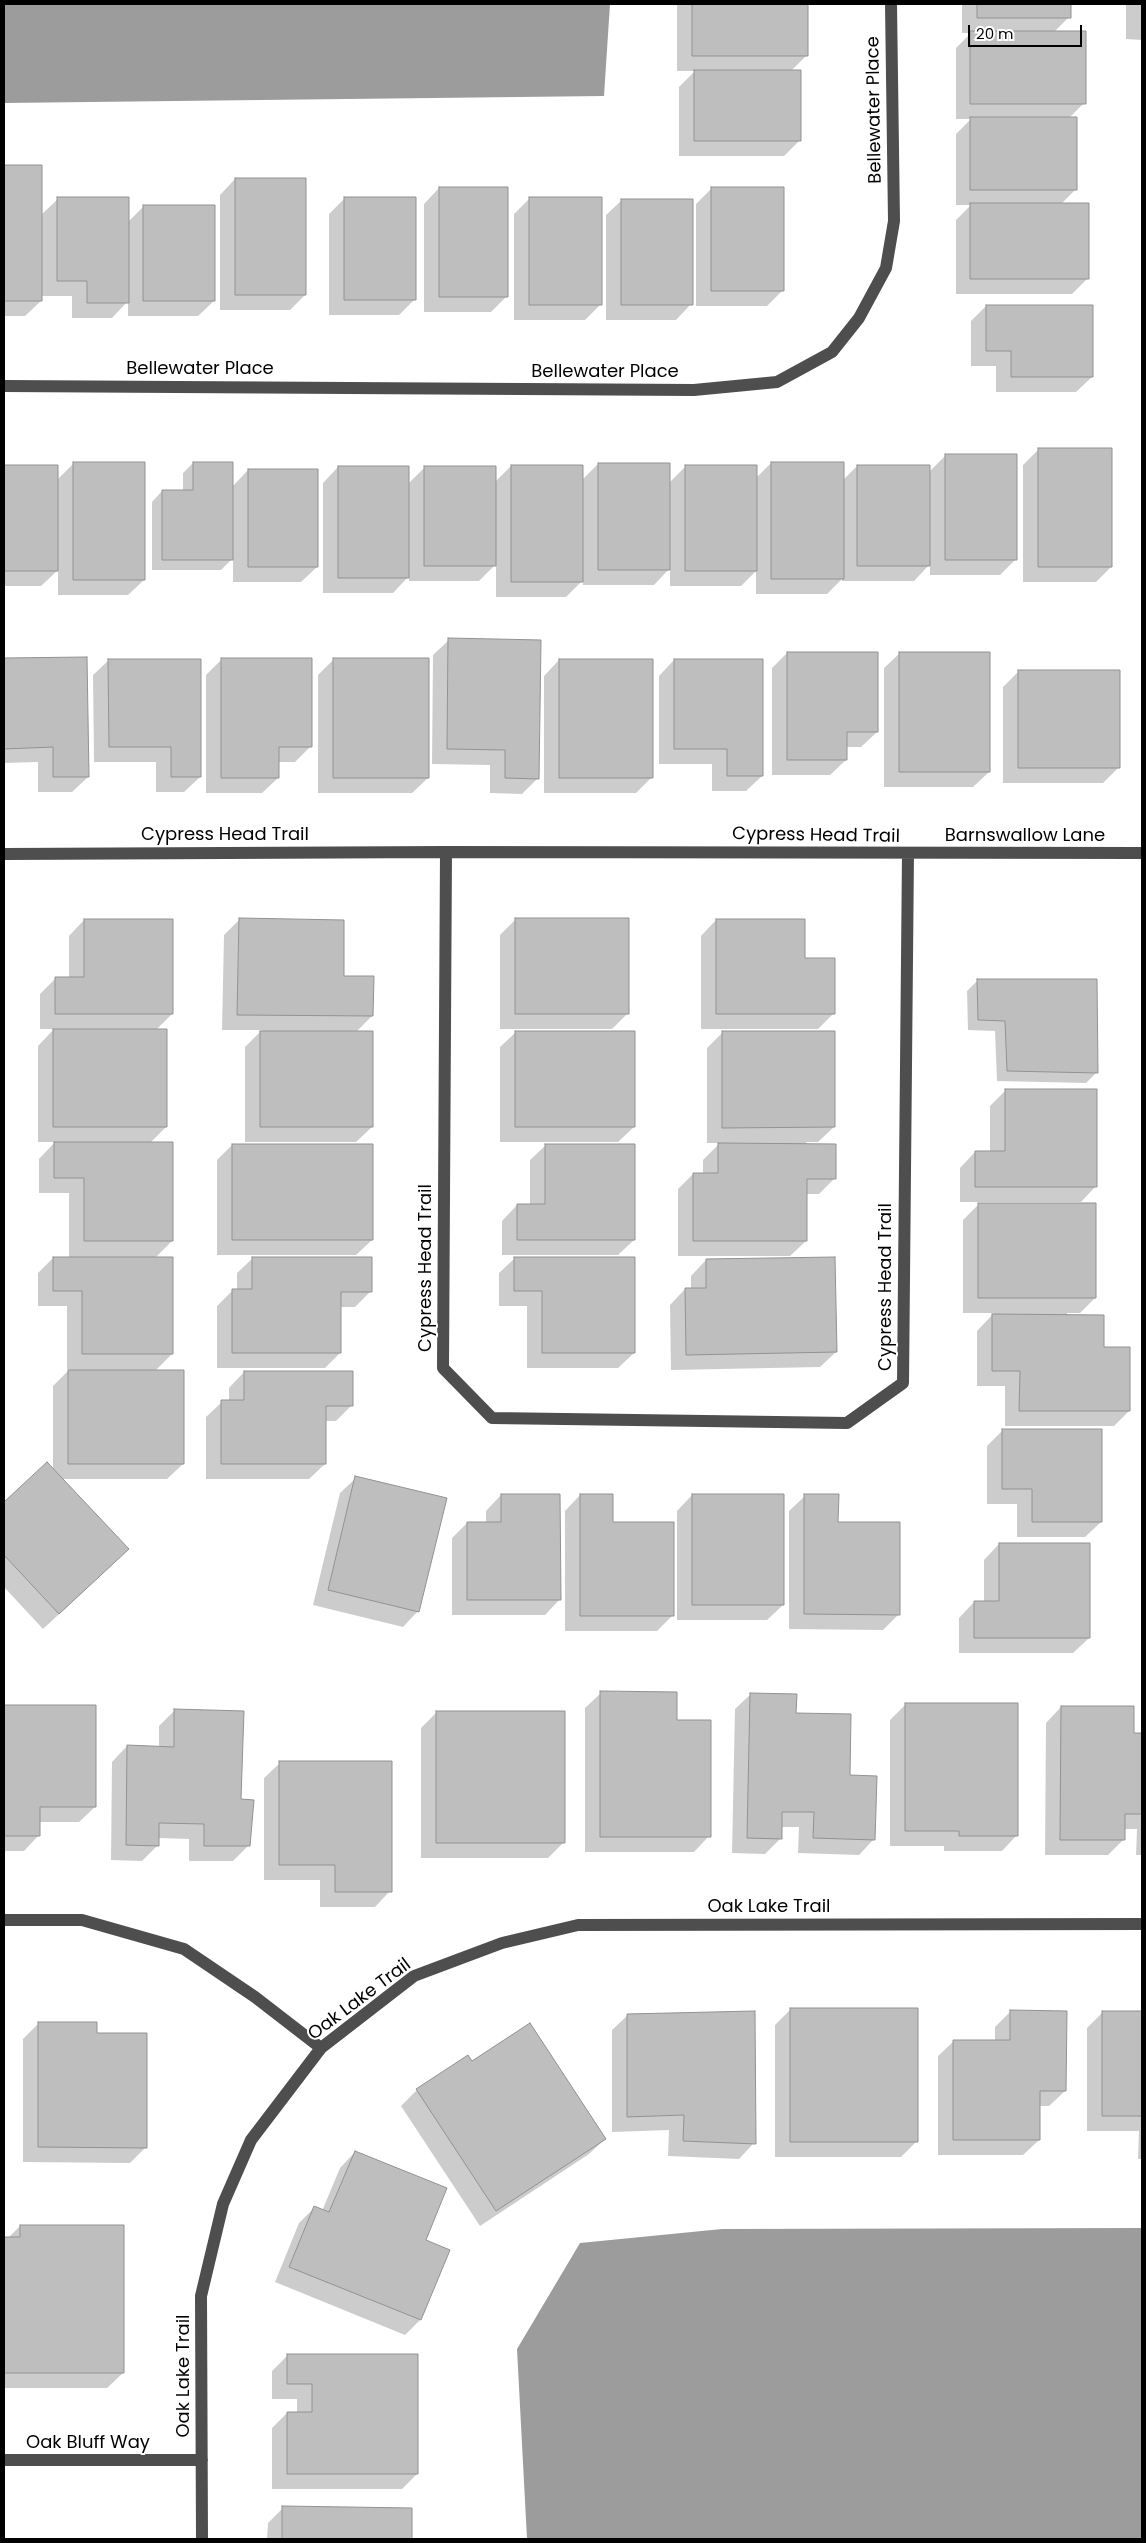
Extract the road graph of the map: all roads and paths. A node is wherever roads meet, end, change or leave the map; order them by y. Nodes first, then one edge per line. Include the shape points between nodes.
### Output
1 (891, 4) edge
2 (4, 386) edge
3 (446, 852) junction
4 (908, 853) junction
5 (4, 854) edge
6 (1142, 854) edge
7 (4, 1920) edge
8 (1142, 1924) edge
9 (321, 2048) junction
10 (4, 2460) edge
11 (202, 2460) junction
12 (202, 2539) edge

1 - 2 street, Bellewater Place via 894,221 886,268 859,318 832,352 777,382 694,390
3 - 4 street, Cypress Head Trail
3 - 4 street, Cypress Head Trail via 443,1368 492,1418 848,1422 903,1383
3 - 5 street, Cypress Head Trail
4 - 6 street, Barnswallow Lane
7 - 9 street via 82,1920 184,1949 255,1997
8 - 9 street, Oak Lake Trail via 578,1925 502,1943 414,1976
9 - 11 street, Oak Lake Trail via 251,2140 224,2204 201,2296
10 - 11 street, Oak Bluff Way
11 - 12 street, Oak Lake Trail

